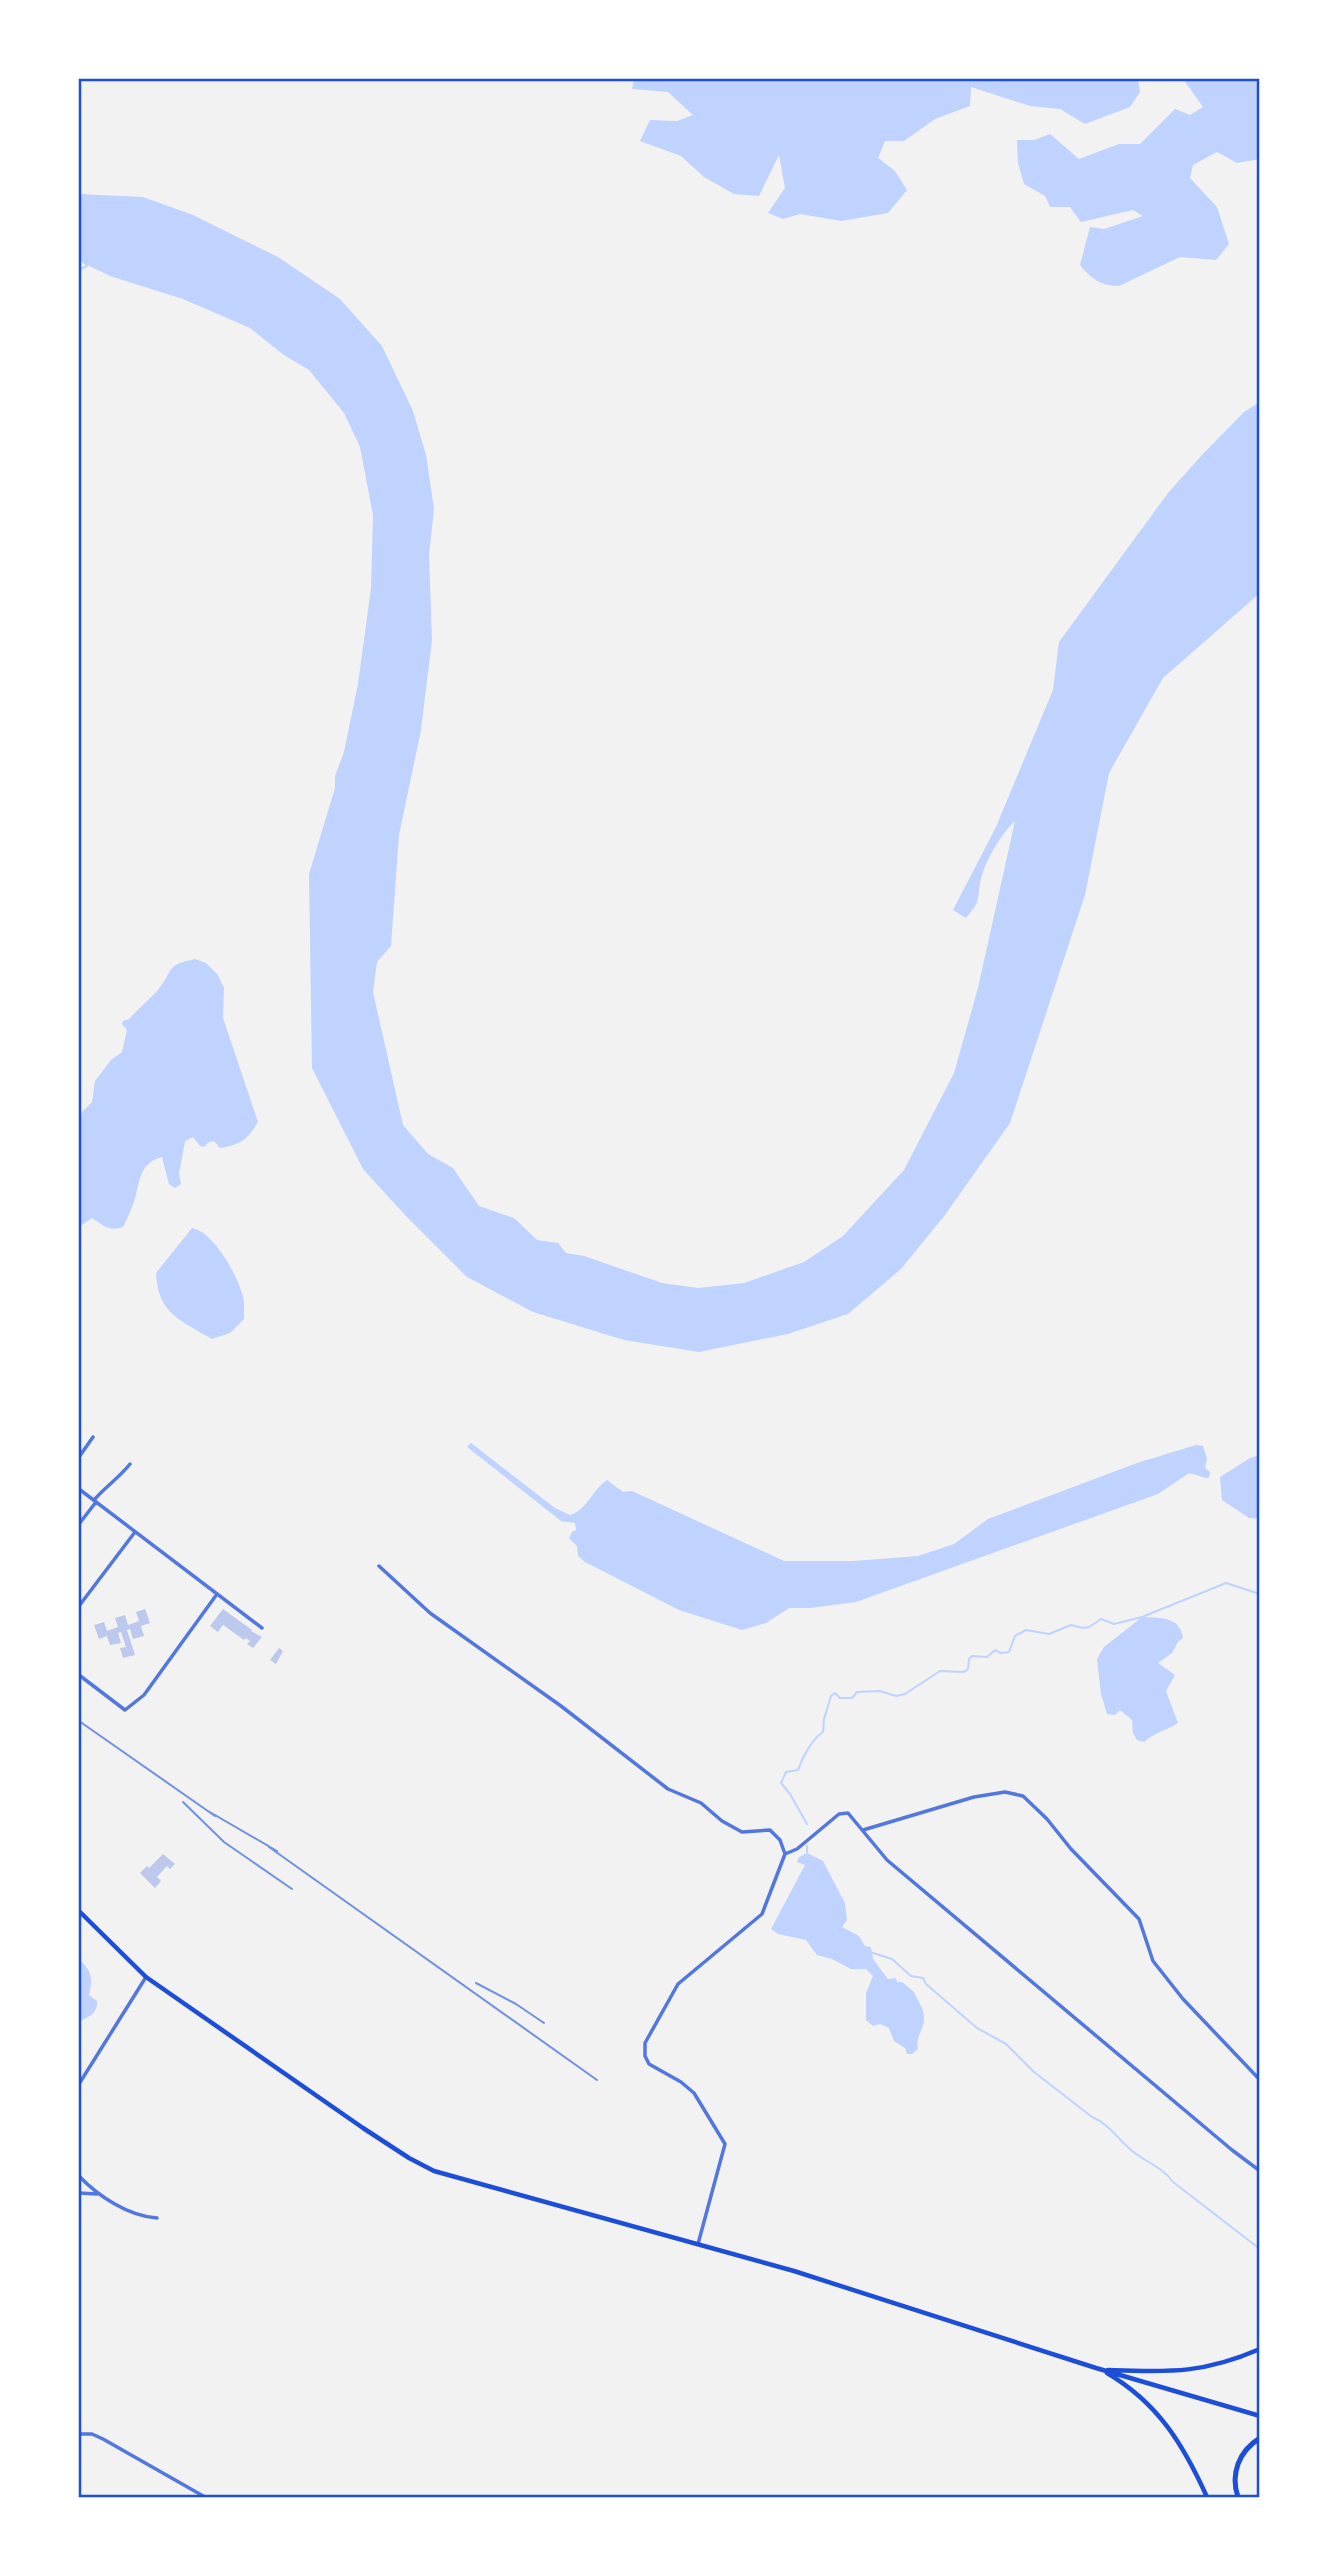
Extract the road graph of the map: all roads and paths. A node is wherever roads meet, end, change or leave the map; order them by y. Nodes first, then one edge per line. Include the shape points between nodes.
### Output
1 (93, 1437) dead end
2 (79, 1457) edge
3 (130, 1464) dead end
4 (79, 1489) edge
5 (95, 1501) junction
6 (79, 1524) edge
7 (135, 1532) junction
8 (379, 1566) dead end
9 (217, 1594) junction
10 (79, 1606) edge
11 (262, 1628) dead end
12 (79, 1675) edge
13 (138, 1691) dead end
14 (144, 1695) junction
15 (862, 1831) junction
16 (785, 1854) junction
17 (79, 1911) edge
18 (146, 1977) junction
19 (1260, 2080) edge
20 (79, 2084) edge
21 (1260, 2171) edge
22 (79, 2176) edge
23 (79, 2193) edge
24 (97, 2194) junction
25 (158, 2218) dead end
26 (698, 2244) junction
27 (1260, 2349) edge
28 (1100, 2369) junction
29 (1260, 2416) edge
30 (79, 2434) edge
31 (1260, 2438) edge
32 (205, 2497) edge
33 (1207, 2497) edge
34 (1238, 2497) edge

1 - 2 street
3 - 5 street
4 - 5 street
5 - 6 street
5 - 7 street
7 - 9 street
7 - 10 street
8 - 16 street via 430,1613 668,1789 701,1803 742,1832 771,1830
9 - 11 street
9 - 14 street
12 - 14 street via 125,1710
13 - 14 street
15 - 16 street via 848,1814 839,1814
15 - 19 street via 974,1797 1005,1792 1023,1796 1139,1919 1160,1971
15 - 21 street via 896,1867
16 - 26 street via 762,1914 678,1984 645,2043 649,2064 694,2093 725,2144
17 - 18 main road
18 - 20 street
18 - 26 main road via 422,2166
22 - 24 street
23 - 24 street
24 - 25 street via 145,2217
26 - 28 main road
27 - 28 main road via 1194,2370
28 - 29 main road
28 - 33 main road via 1140,2395 1163,2420
30 - 32 street via 103,2439
31 - 34 highway via 1237,2465

